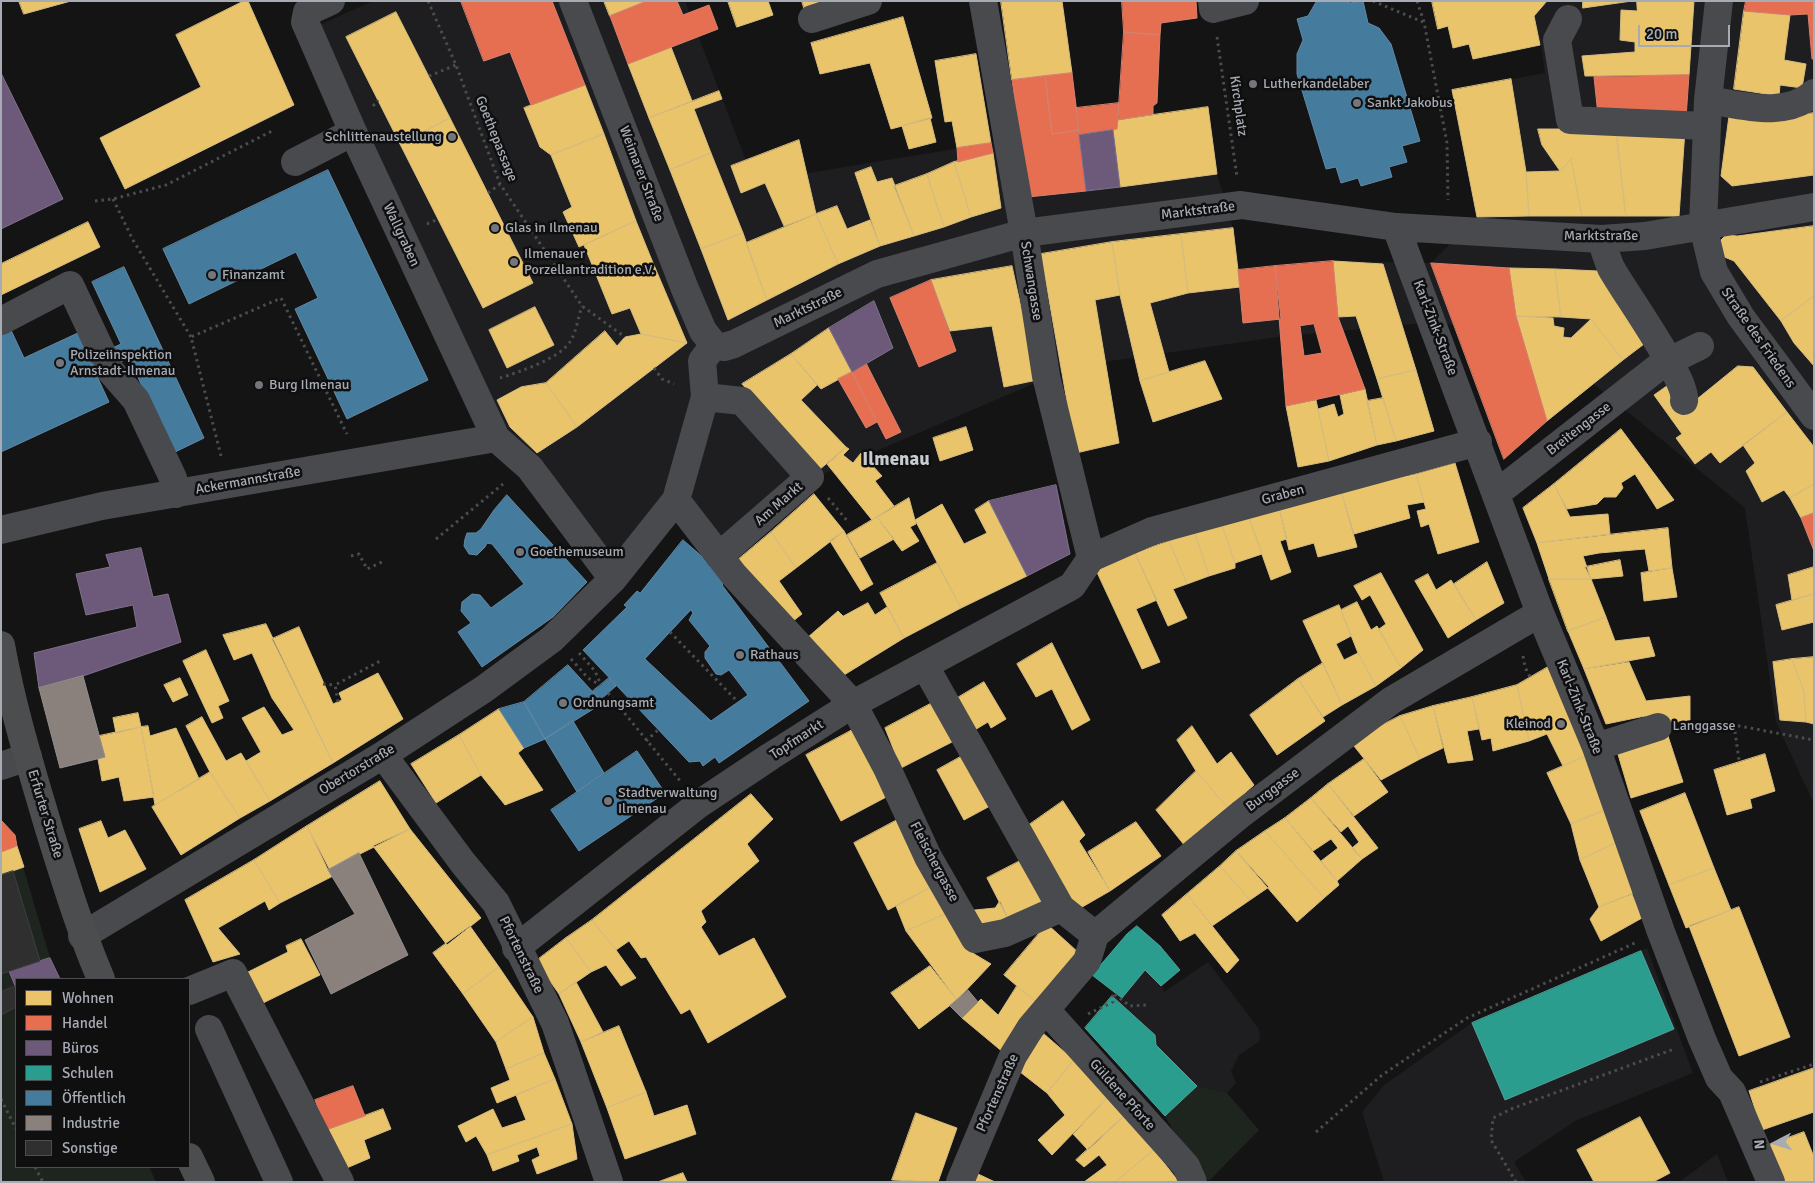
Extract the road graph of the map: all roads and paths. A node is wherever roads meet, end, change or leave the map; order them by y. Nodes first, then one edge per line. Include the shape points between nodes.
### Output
1 (331, 1) edge
2 (428, 1) edge
3 (573, 1) edge
4 (868, 1) edge
5 (983, 1) edge
6 (1245, 1) edge
7 (1373, 1) edge
8 (1417, 1) edge
9 (1719, 1) edge
10 (1212, 5) edge
11 (812, 19) dead end
12 (1568, 19) dead end
13 (1424, 22) junction
14 (456, 65) junction
15 (429, 76) dead end
16 (1814, 93) edge
17 (1707, 113) junction
18 (272, 131) dead end
19 (353, 132) junction
20 (295, 162) dead end
21 (500, 184) junction
22 (488, 193) dead end
23 (113, 199) junction
24 (95, 201) dead end
25 (1241, 205) junction
26 (1814, 207) edge
27 (1703, 226) junction
28 (1396, 227) junction
29 (1448, 228) junction
30 (1024, 234) junction
31 (1601, 239) junction
32 (582, 306) junction
33 (1, 321) edge
34 (191, 337) junction
35 (625, 337) dead end
36 (714, 345) junction
37 (1700, 346) dead end
38 (1665, 363) junction
39 (654, 368) dead end
40 (496, 379) dead end
41 (662, 380) dead end
42 (705, 398) junction
43 (1684, 401) dead end
44 (1814, 416) edge
45 (496, 438) junction
46 (1478, 442) junction
47 (356, 463) junction
48 (224, 485) junction
49 (1497, 493) junction
50 (176, 494) junction
51 (486, 500) dead end
52 (676, 500) junction
53 (1, 530) edge
54 (436, 539) dead end
55 (351, 556) dead end
56 (718, 556) junction
57 (1091, 558) junction
58 (382, 562) dead end
59 (613, 579) junction
60 (1540, 613) junction
61 (670, 632) dead end
62 (555, 636) junction
63 (1, 645) edge
64 (382, 660) dead end
65 (925, 666) junction
66 (1525, 667) dead end
67 (1530, 677) dead end
68 (323, 684) dead end
69 (335, 685) junction
70 (608, 693) dead end
71 (338, 702) dead end
72 (738, 702) dead end
73 (853, 704) junction
74 (1734, 724) junction
75 (1658, 726) joint
76 (658, 730) dead end
77 (1588, 738) junction
78 (1814, 740) edge
79 (646, 741) junction
80 (383, 755) junction
81 (28, 756) junction
82 (1739, 760) dead end
83 (1, 766) edge
84 (699, 804) junction
85 (1060, 908) junction
86 (1661, 932) junction
87 (1094, 935) junction
88 (82, 936) junction
89 (516, 948) junction
90 (101, 978) edge
91 (190, 991) edge
92 (1148, 1005) dead end
93 (1047, 1011) junction
94 (1083, 1016) dead end
95 (209, 1029) dead end
96 (1702, 1039) junction
97 (1814, 1064) edge
98 (1732, 1092) junction
99 (1, 1099) edge
100 (15, 1127) edge
101 (1316, 1132) dead end
102 (190, 1159) edge
103 (36, 1168) edge
104 (43, 1182) edge
105 (201, 1182) edge
106 (279, 1182) edge
107 (340, 1182) edge
108 (609, 1182) edge
109 (960, 1182) edge
110 (1193, 1182) edge
111 (1516, 1182) edge
112 (1771, 1182) edge

1 - 19 street, Wallgraben via 307,12 305,22
2 - 14 path, Goethepassage
3 - 36 street, Weimarer Straße via 685,288 703,331
4 - 11 street
5 - 30 street, Schwangasse
6 - 10 street
7 - 13 path
8 - 13 path
9 - 17 street, Straße des Friedens
10 - 25 path, Kirchplatz
12 - 17 street via 1557,40 1570,120
13 - 29 path via 1447,143
14 - 15 path
14 - 21 path, Goethepassage
16 - 17 street via 1783,108
17 - 27 street, Straße des Friedens
18 - 23 path via 166,185
19 - 20 street
19 - 45 street, Wallgraben
21 - 22 path
21 - 32 path, Goethepassage
23 - 24 path
23 - 34 path via 133,240
25 - 28 street, Marktstraße
25 - 30 street, Marktstraße
26 - 27 street, Marktstraße
27 - 31 street, Marktstraße via 1645,236
27 - 44 street, Straße des Friedens via 1714,272 1741,317
28 - 29 street, Marktstraße
28 - 46 street, Karl-Zink-Straße
29 - 31 street, Marktstraße
30 - 36 street, Marktstraße via 877,274 734,344
30 - 57 street, Schwangasse via 1046,376
31 - 38 street via 1611,266
32 - 35 path, Goethepassage
32 - 40 path via 571,341 564,348 536,366
33 - 50 street via 70,285 105,361 136,400 173,478
34 - 47 path via 281,298 353,446
34 - 48 path via 224,470
36 - 42 street via 702,361
37 - 38 street
38 - 43 street via 1685,394
38 - 49 street, Breitengasse
39 - 41 path
42 - 52 street
42 - 56 street, Am Markt via 742,401 810,477
45 - 47 street, Ackermannstraße
45 - 59 street, Wallgraben via 530,468
46 - 49 street, Karl-Zink-Straße
46 - 57 street, Graben via 1152,531
47 - 48 street, Ackermannstraße
48 - 50 street, Ackermannstraße
49 - 60 street, Karl-Zink-Straße
50 - 53 street, Ackermannstraße via 102,506
51 - 54 path
52 - 56 street
52 - 59 street
55 - 58 path via 360,554 367,569
56 - 73 street
57 - 65 street, Topfmarkt via 1072,586
59 - 62 street, Obertorstraße
60 - 77 street, Karl-Zink-Straße
60 - 87 street, Burggasse via 1392,700 1241,814
61 - 72 path
62 - 62 path via 595,671 601,685 588,678
62 - 80 street, Obertorstraße via 484,689
63 - 81 main road, Erfurter Straße
64 - 69 path
65 - 73 street, Topfmarkt
65 - 85 street
66 - 67 path
68 - 69 path
69 - 71 path
70 - 79 path
73 - 84 street, Topfmarkt
73 - 85 street, Fleischergasse via 888,768 928,857 975,939 1005,933
74 - 75 path, Langgasse
74 - 78 path, Langgasse
74 - 82 path
75 - 77 street, Langgasse
76 - 79 path
77 - 86 street, Karl-Zink-Straße
79 - 84 path
80 - 88 street, Obertorstraße
80 - 89 street, Pfortenstraße via 496,903
81 - 83 street
81 - 88 main road, Erfurter Straße
84 - 89 street, Topfmarkt
85 - 87 street
86 - 96 street, Karl-Zink-Straße
86 - 101 path via 1467,1018 1382,1075
87 - 93 street via 1088,961
88 - 90 main road, Erfurter Straße
89 - 108 street, Pfortenstraße via 554,1023
91 - 107 street via 233,974
92 - 94 path via 1130,1006 1112,993 1113,1002
93 - 109 street, Pfortenstraße via 1013,1056
93 - 110 street, Güldene Pforte via 1186,1166
95 - 106 street
96 - 98 street, Karl-Zink-Straße via 1720,1078
96 - 111 path via 1493,1118 1490,1140
97 - 98 path
98 - 112 street, Karl-Zink-Straße
99 - 100 path
102 - 105 main road
103 - 104 path

